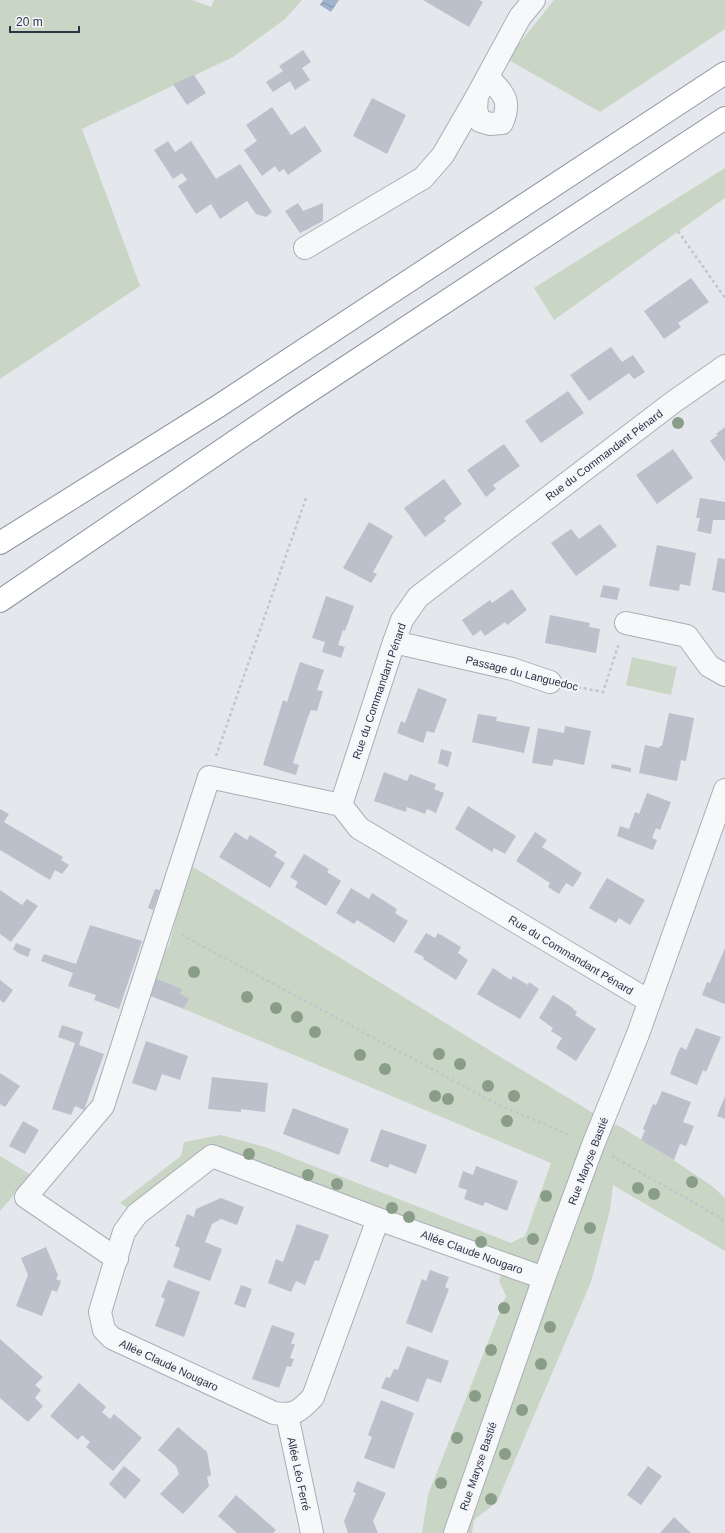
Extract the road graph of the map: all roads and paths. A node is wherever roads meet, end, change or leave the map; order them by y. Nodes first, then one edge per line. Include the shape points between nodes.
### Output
1 (534, 0) edge
2 (725, 73) edge
3 (488, 77) junction
4 (477, 96) junction
5 (725, 118) edge
6 (678, 231) dead end
7 (305, 248) dead end
8 (725, 298) edge
9 (725, 366) edge
10 (287, 406) junction
11 (306, 498) dead end
12 (0, 543) edge
13 (0, 588) edge
14 (0, 601) edge
15 (626, 623) joint
16 (394, 642) junction
17 (725, 675) edge
18 (550, 682) joint
19 (209, 777) junction
20 (725, 790) edge
21 (341, 805) junction
22 (162, 924) junction
23 (649, 1001) junction
24 (593, 1144) junction
25 (378, 1219) junction
26 (725, 1223) edge
27 (117, 1259) junction
28 (544, 1278) junction
29 (287, 1415) junction
30 (312, 1533) edge
31 (455, 1533) edge

1 - 3 street via 520,18
2 - 12 highway via 217,407
3 - 4 street
3 - 4 street via 505,97 507,111 502,123 490,124 480,121 476,110
4 - 7 street via 443,155 423,178
5 - 10 highway
6 - 8 path
9 - 16 street, Rue du Commandant Pénard via 418,597 402,620
10 - 13 highway
10 - 14 highway
11 - 19 path
15 - 17 street via 687,636 709,666
15 - 18 path, Passage du Languedoc via 603,692
16 - 18 street, Passage du Languedoc via 512,669
16 - 21 street, Rue du Commandant Pénard
19 - 21 street
19 - 22 street
20 - 23 street, Rue Maryse Bastié
21 - 23 street, Rue du Commandant Pénard via 359,828
22 - 24 path via 501,1106
22 - 27 street via 103,1106 26,1197
23 - 24 street, Rue Maryse Bastié
24 - 26 path via 719,1217
24 - 28 street, Rue Maryse Bastié
25 - 27 street, Allée Claude Nougaro via 212,1156 137,1214 124,1232
25 - 28 street, Allée Claude Nougaro
25 - 29 street via 313,1397 297,1411
27 - 29 street, Allée Claude Nougaro via 100,1312 104,1330 112,1338 274,1413
28 - 31 street, Rue Maryse Bastié
29 - 30 street, Allée Léo Ferré

